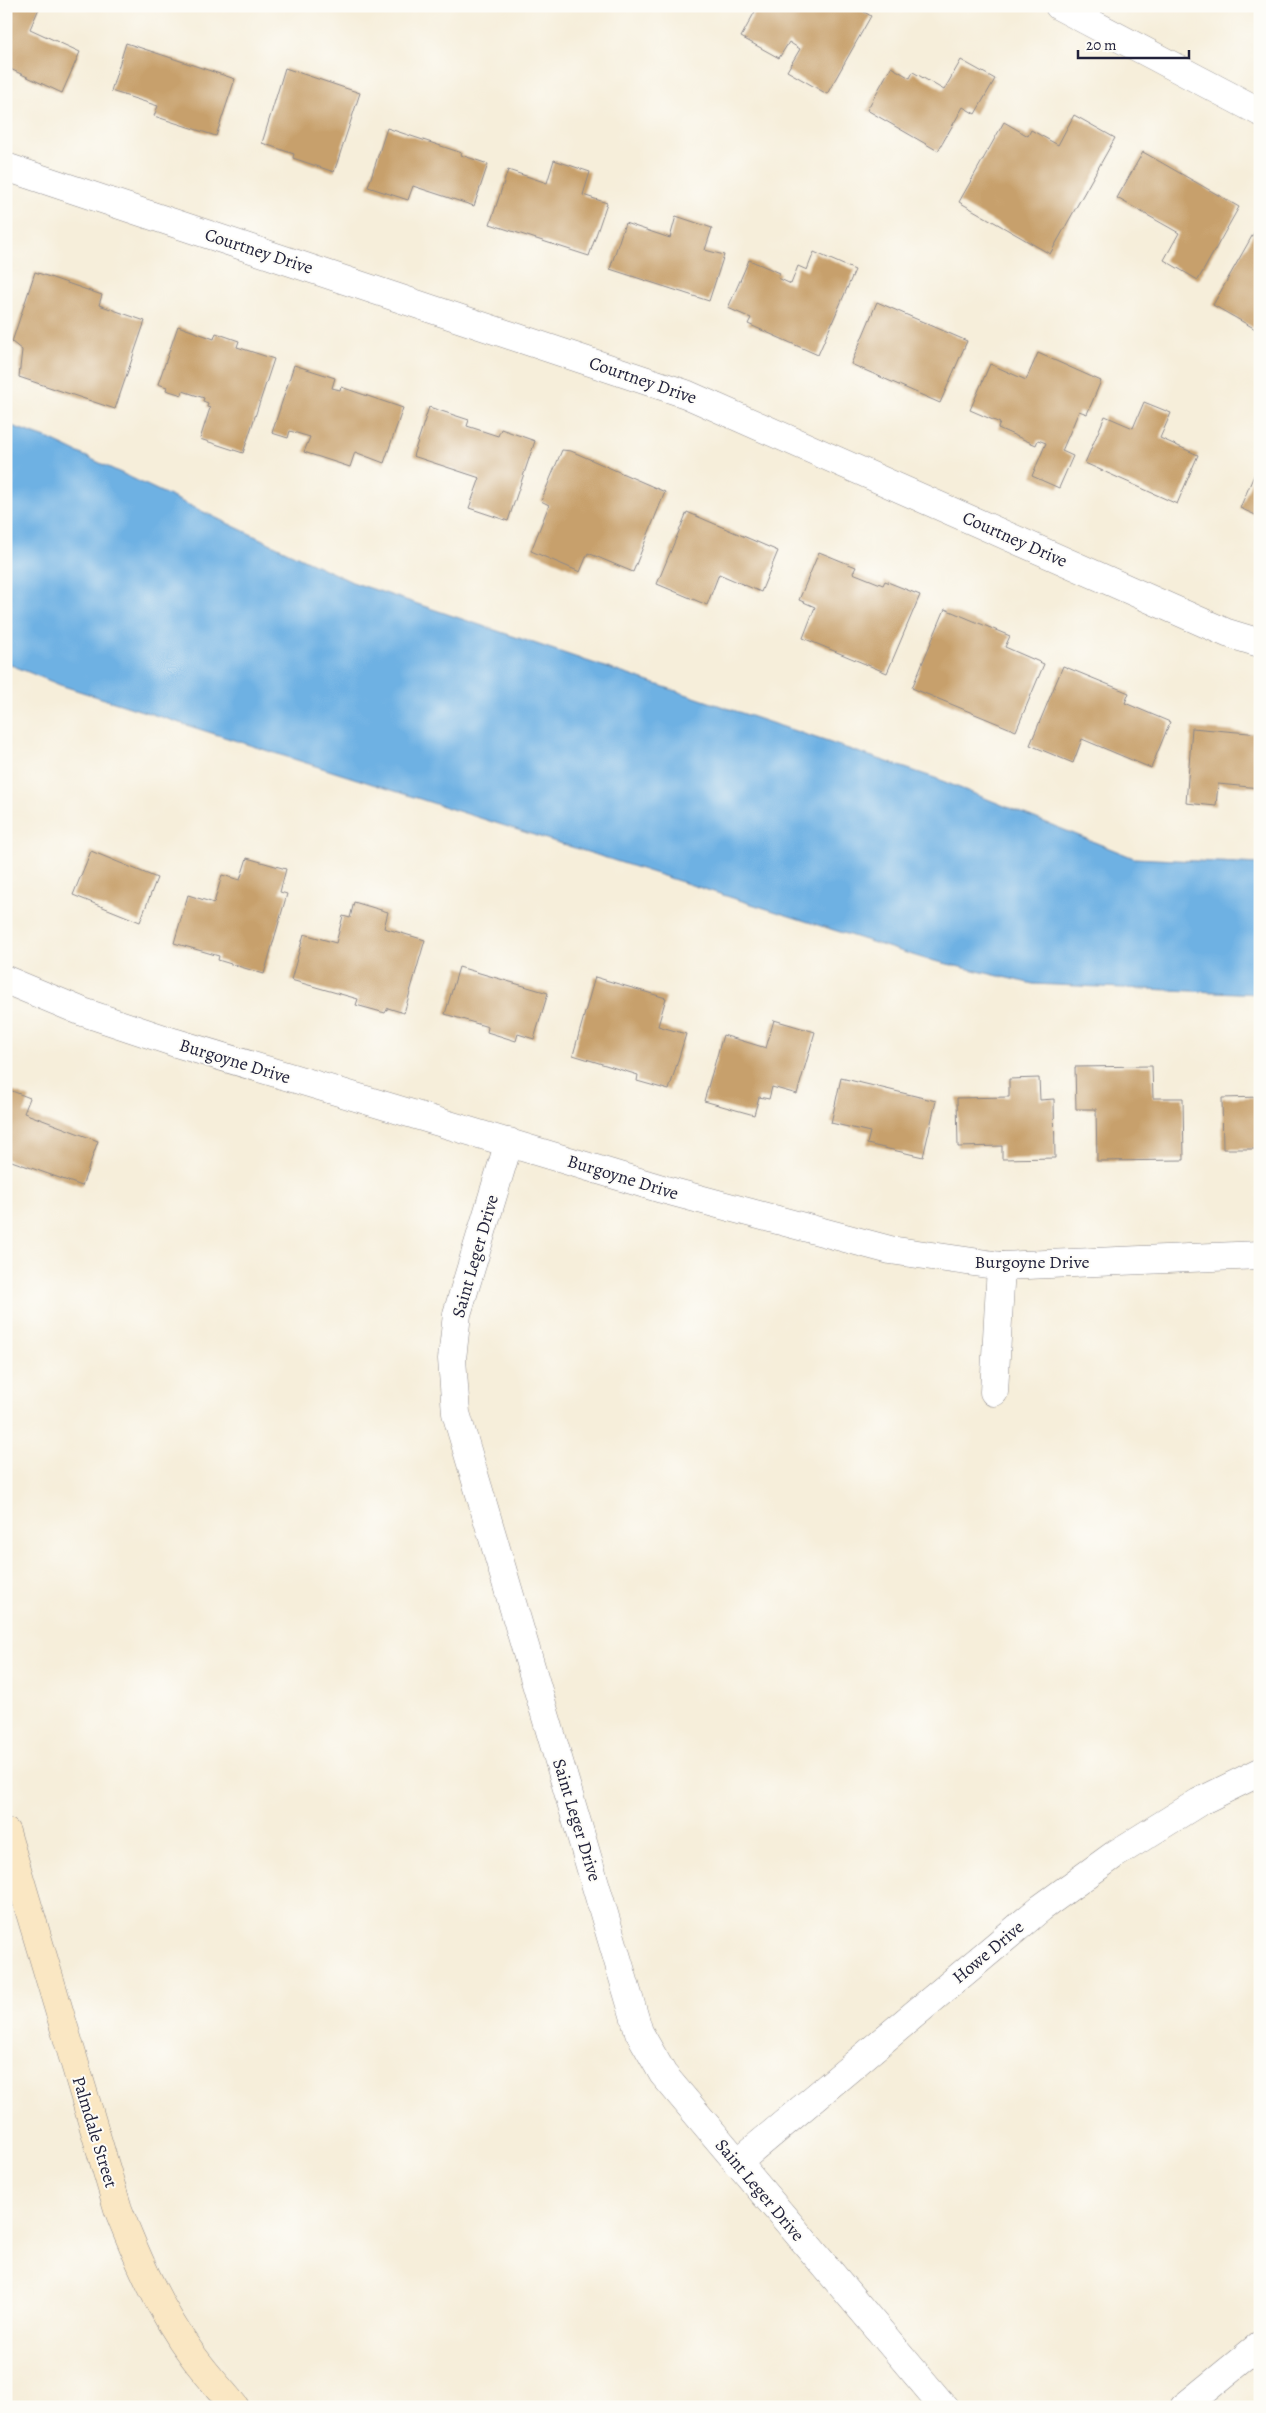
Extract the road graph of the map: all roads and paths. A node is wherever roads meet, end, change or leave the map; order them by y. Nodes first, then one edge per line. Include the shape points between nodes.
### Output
1 (1059, 6) edge
2 (1260, 112) edge
3 (6, 167) edge
4 (1260, 643) edge
5 (6, 980) edge
6 (509, 1142) junction
7 (1260, 1255) edge
8 (1000, 1266) junction
9 (994, 1392) dead end
10 (1260, 1772) edge
11 (6, 1832) edge
12 (737, 2163) junction
13 (1260, 2345) edge
14 (235, 2407) edge
15 (944, 2407) edge
16 (1184, 2407) edge

1 - 2 street
3 - 4 street, Courtney Drive via 686,394 1227,633
5 - 6 street, Burgoyne Drive via 83,1012 173,1042
6 - 8 street, Burgoyne Drive via 662,1189 890,1250
6 - 12 street, Saint Leger Drive via 457,1314 452,1360 456,1413 639,2032 663,2074
7 - 8 street, Burgoyne Drive
8 - 9 street
10 - 12 street, Howe Drive via 1190,1807 1114,1855 1041,1908
11 - 14 street, Palmdale Street via 118,2209 139,2262 163,2310 193,2357
12 - 15 street, Saint Leger Drive
13 - 16 street

